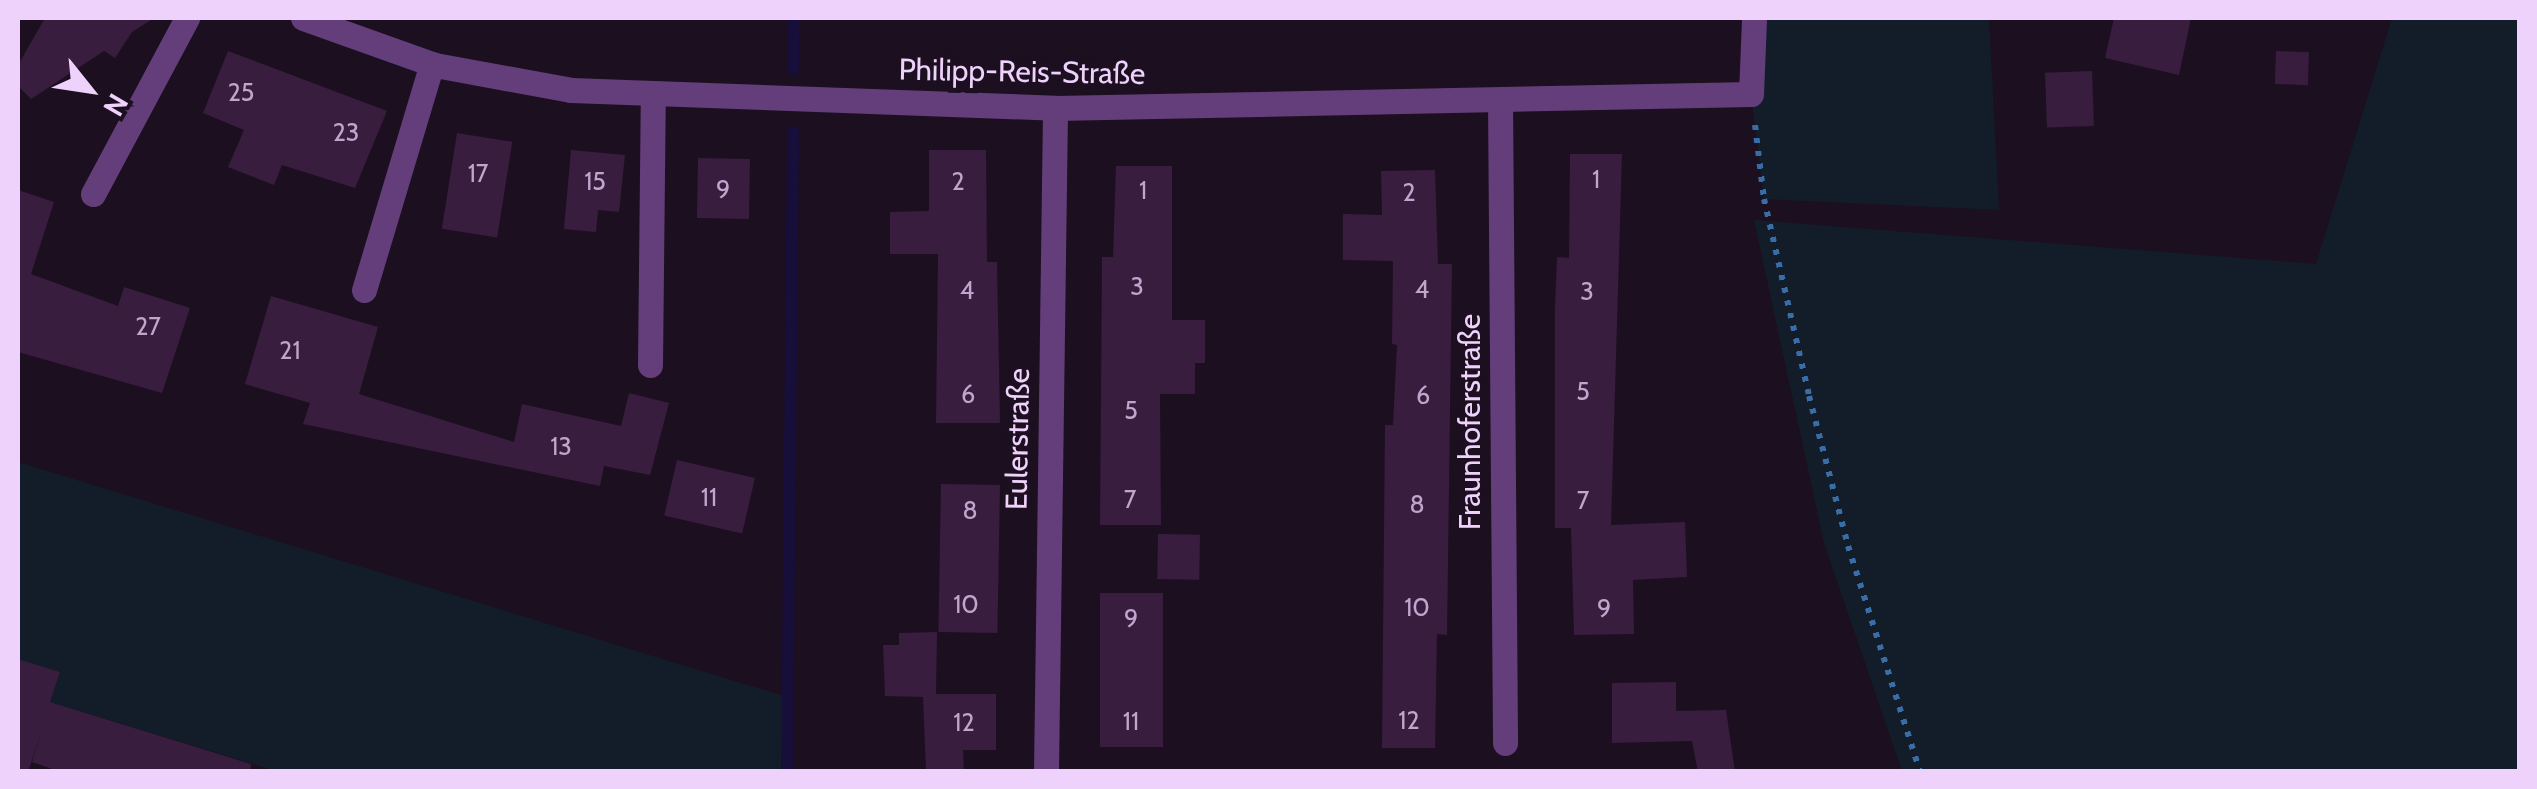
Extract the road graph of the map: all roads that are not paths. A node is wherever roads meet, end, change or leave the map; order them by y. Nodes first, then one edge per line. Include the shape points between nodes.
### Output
1 (187, 18) edge
2 (304, 18) edge
3 (1754, 18) edge
4 (432, 64) junction
5 (654, 95) junction
6 (1500, 100) junction
7 (1055, 108) junction
8 (94, 194) dead end
9 (364, 290) dead end
10 (650, 365) dead end
11 (1505, 742) dead end
12 (1046, 772) edge

1 - 8 street
2 - 4 street, Philipp-Reis-Straße
3 - 6 street, Philipp-Reis-Straße via 1751,94
4 - 5 street, Philipp-Reis-Straße via 571,90
4 - 9 street
5 - 7 street, Philipp-Reis-Straße
5 - 10 street
6 - 7 street, Philipp-Reis-Straße
6 - 11 street, Fraunhoferstraße
7 - 12 street, Eulerstraße

